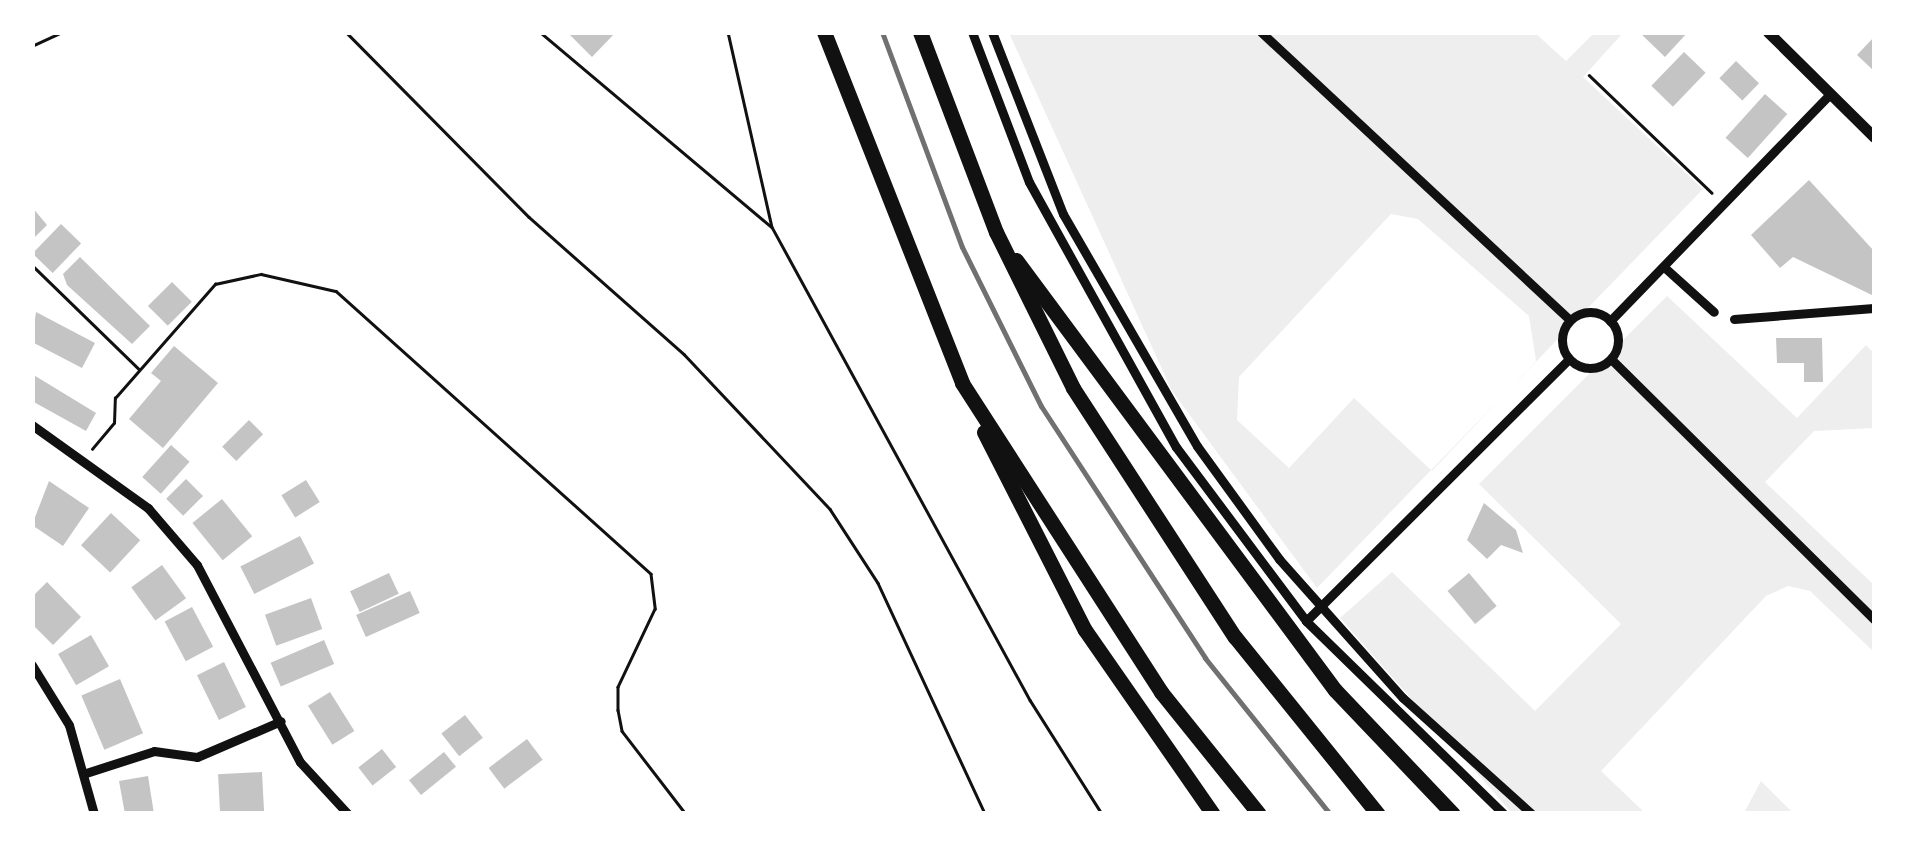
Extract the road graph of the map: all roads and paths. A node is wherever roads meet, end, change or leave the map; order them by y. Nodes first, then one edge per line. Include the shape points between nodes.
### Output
1 (62, 32) edge
2 (239, 32) edge
3 (268, 32) edge
4 (346, 32) edge
5 (540, 32) edge
6 (728, 32) edge
7 (824, 32) edge
8 (920, 32) edge
9 (972, 32) edge
10 (992, 32) edge
11 (1261, 32) edge
12 (1768, 32) edge
13 (32, 46) edge
14 (1589, 75) dead end
15 (1830, 94) junction
16 (1874, 137) edge
17 (1724, 204) junction
18 (772, 227) junction
19 (996, 232) junction
20 (32, 265) edge
21 (1664, 267) junction
22 (1874, 308) edge
23 (1714, 312) dead end
24 (1570, 320) junction
25 (1734, 320) dead end
26 (1610, 321) junction
27 (1569, 359) junction
28 (1610, 359) junction
29 (140, 370) junction
30 (962, 383) junction
31 (32, 425) edge
32 (86, 457) junction
33 (1323, 606) junction
34 (1874, 618) edge
35 (1306, 622) junction
36 (32, 665) edge
37 (281, 721) junction
38 (86, 773) junction
39 (94, 814) edge
40 (348, 814) edge
41 (686, 814) edge
42 (985, 814) edge
43 (1102, 814) edge
44 (1213, 814) edge
45 (1258, 814) edge
46 (1378, 814) edge
47 (1453, 814) edge
48 (1504, 814) edge
49 (1532, 814) edge

1 - 13 path
2 - 3 path
4 - 42 path via 530,217 684,354 830,509 878,582
5 - 18 path
6 - 18 path
7 - 30 highway
8 - 19 highway
9 - 35 street via 1029,182 1090,305 1176,447
10 - 33 street via 1107,303 1240,508
11 - 24 street
12 - 15 street
14 - 17 path
15 - 16 street
15 - 17 street
17 - 21 street
18 - 43 path via 1030,700
19 - 46 highway via 1073,388 1168,542 1278,696
19 - 47 highway via 1335,690
20 - 29 path
21 - 23 street
21 - 26 street
22 - 25 street
24 - 26 street via 1588,312
24 - 27 street via 1562,337
26 - 28 street via 1618,344
27 - 28 street via 1592,368
27 - 33 street
28 - 34 street
29 - 32 path
29 - 41 path via 215,284 261,274 336,292 651,574 654,608 618,686 622,731
30 - 44 highway via 1085,630
30 - 45 highway via 1161,692
31 - 32 street
32 - 37 street via 198,565
33 - 35 street
33 - 49 street via 1445,741
35 - 48 street
36 - 38 street
37 - 38 street via 196,756 154,751
37 - 40 street via 300,762
38 - 39 street

